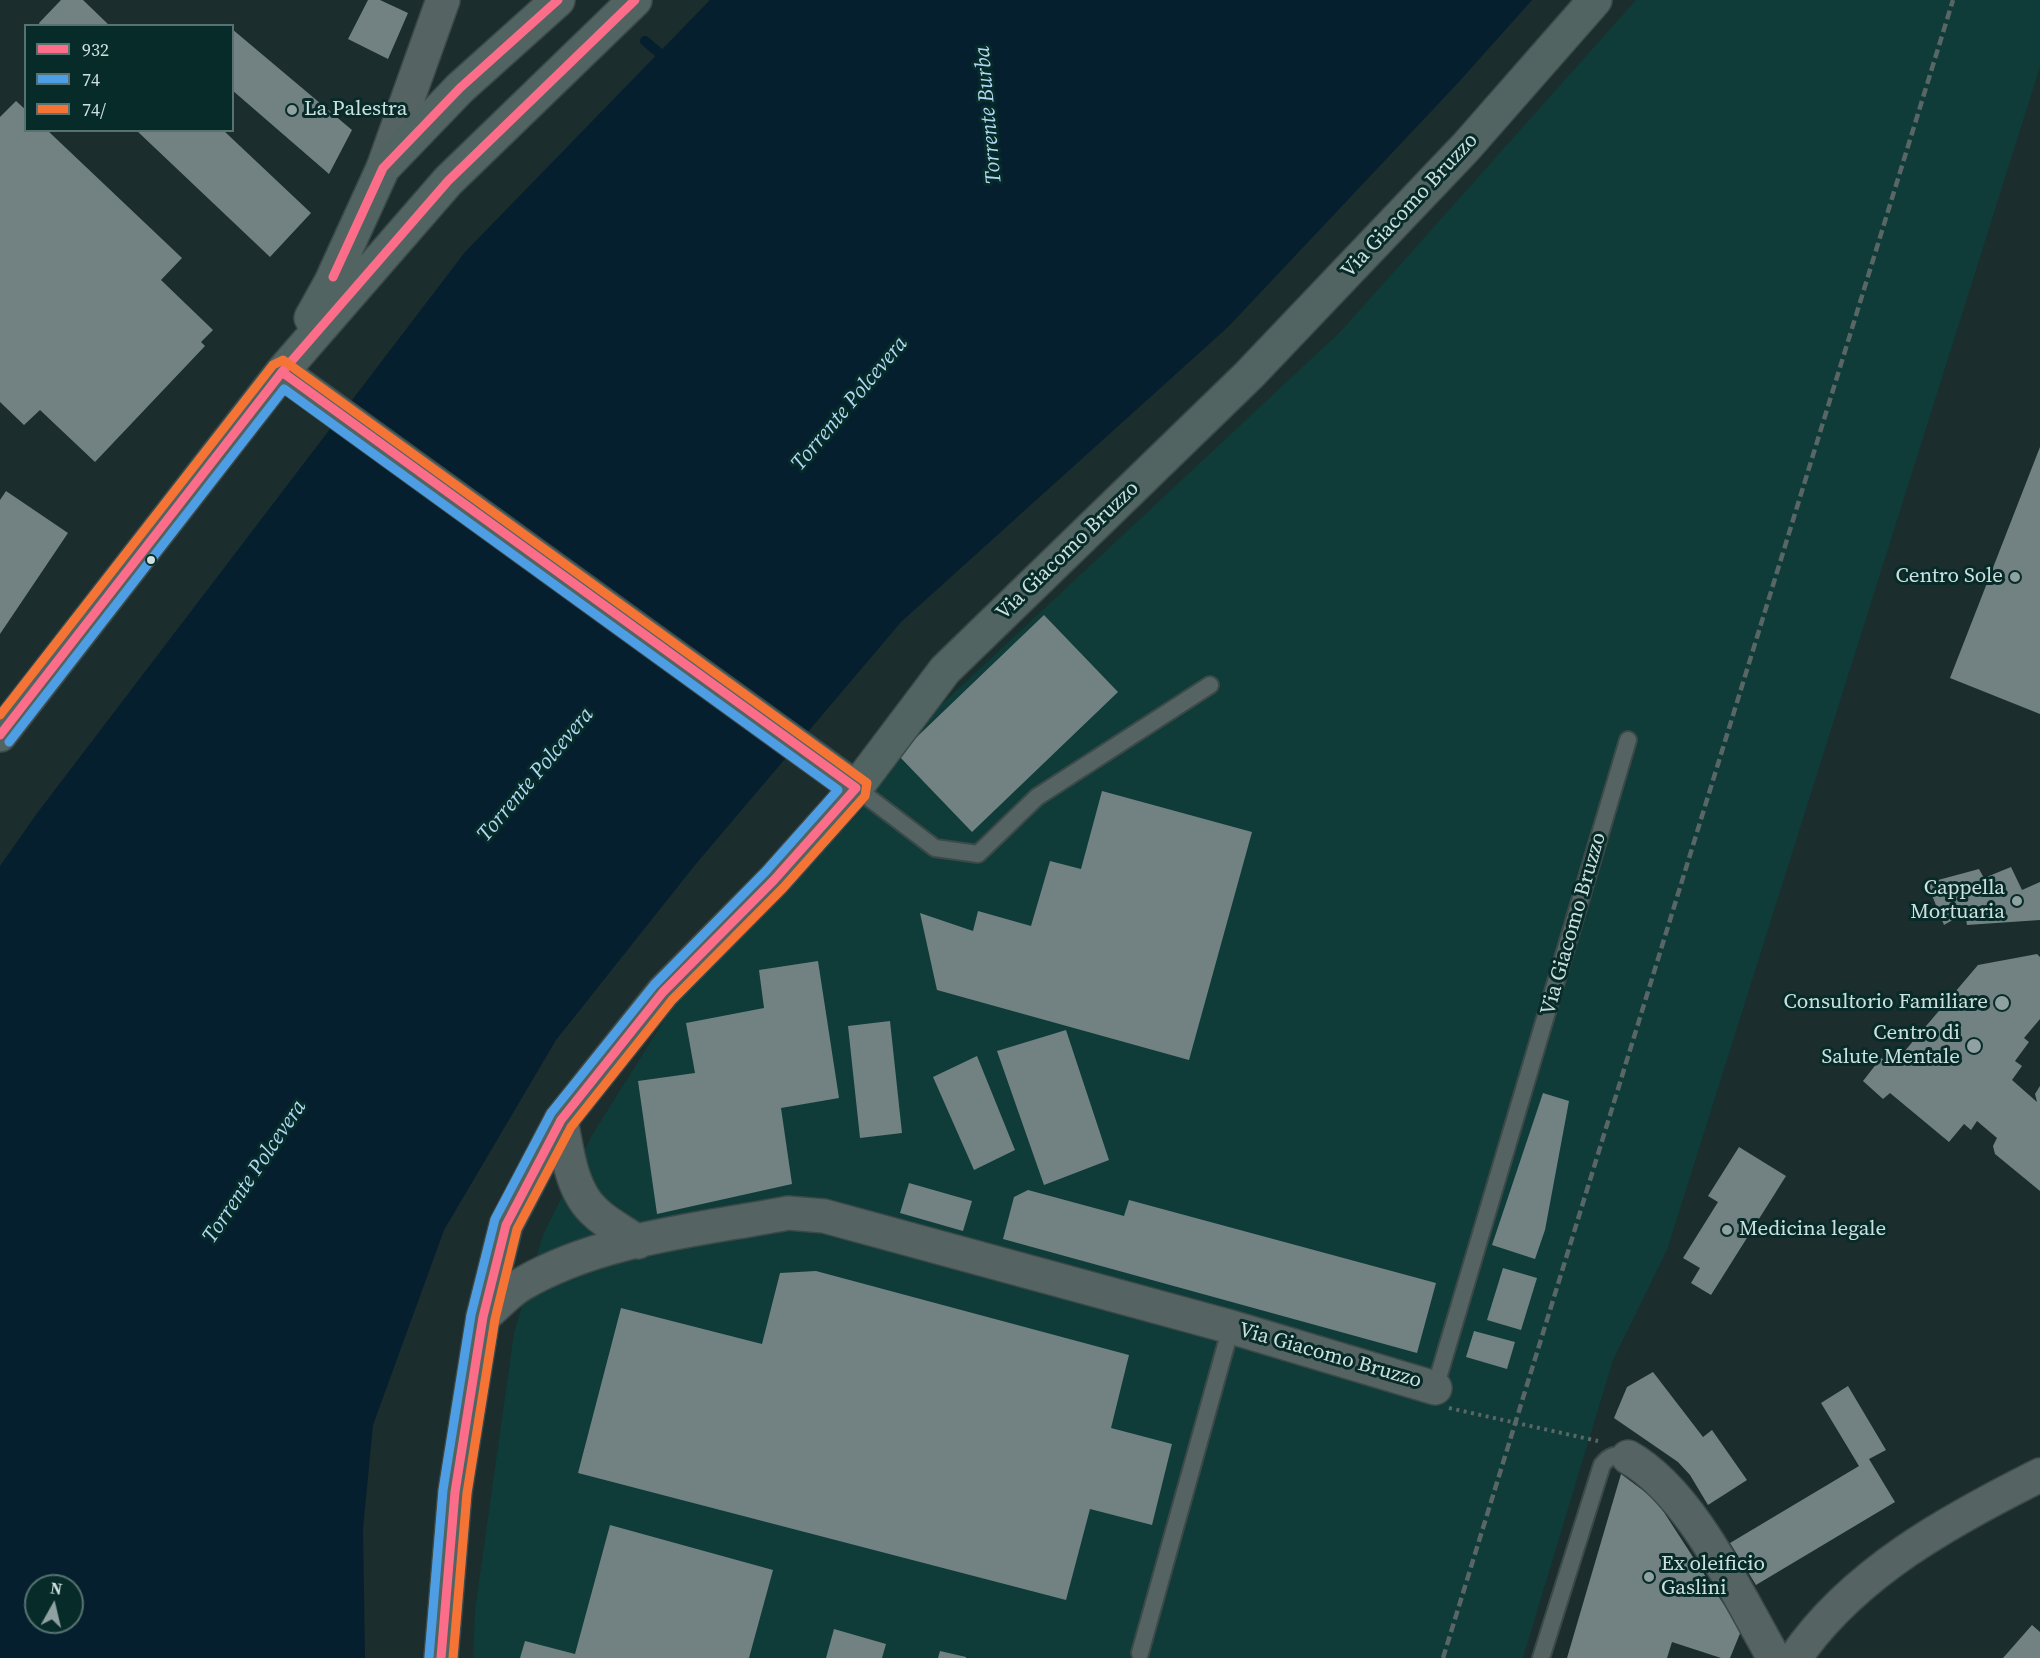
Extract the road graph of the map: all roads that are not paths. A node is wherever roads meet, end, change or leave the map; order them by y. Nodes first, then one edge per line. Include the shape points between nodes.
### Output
1 (443, 0) edge
2 (558, 0) edge
3 (635, 0) edge
4 (1595, 0) edge
5 (382, 168) junction
6 (282, 372) junction
7 (1210, 685) dead end
8 (0, 735) edge
9 (1628, 740) dead end
10 (856, 788) junction
11 (561, 1120) junction
12 (638, 1242) junction
13 (483, 1317) junction
14 (1231, 1327) junction
15 (1442, 1398) joint
16 (1628, 1457) joint
17 (2040, 1475) edge
18 (1140, 1653) dead end
19 (441, 1658) edge
20 (1541, 1658) edge
21 (1774, 1658) edge
22 (1795, 1658) edge

1 - 5 street
2 - 5 main road via 460,88
3 - 6 main road via 448,181
4 - 10 main road, Via Giacomo Bruzzo via 1466,147 1250,375 945,670
5 - 6 main road via 331,282
6 - 8 main road
6 - 10 main road
7 - 10 lane via 1037,797 978,854 935,848
9 - 15 lane, Via Giacomo Bruzzo
10 - 11 main road, Via Giacomo Bruzzo via 774,880 663,992
11 - 12 street via 570,1166 593,1212
11 - 13 main road, Via Giacomo Bruzzo via 506,1225
12 - 13 street, Via Giacomo Bruzzo via 568,1262 521,1285
12 - 14 street, Via Giacomo Bruzzo via 788,1213 824,1216
13 - 19 main road, Via Giacomo Bruzzo via 455,1492
14 - 15 street, Via Giacomo Bruzzo
14 - 18 lane
16 - 20 lane via 1609,1456 1602,1465
16 - 21 street via 1642,1465 1694,1520
17 - 22 street via 1898,1556 1842,1602

